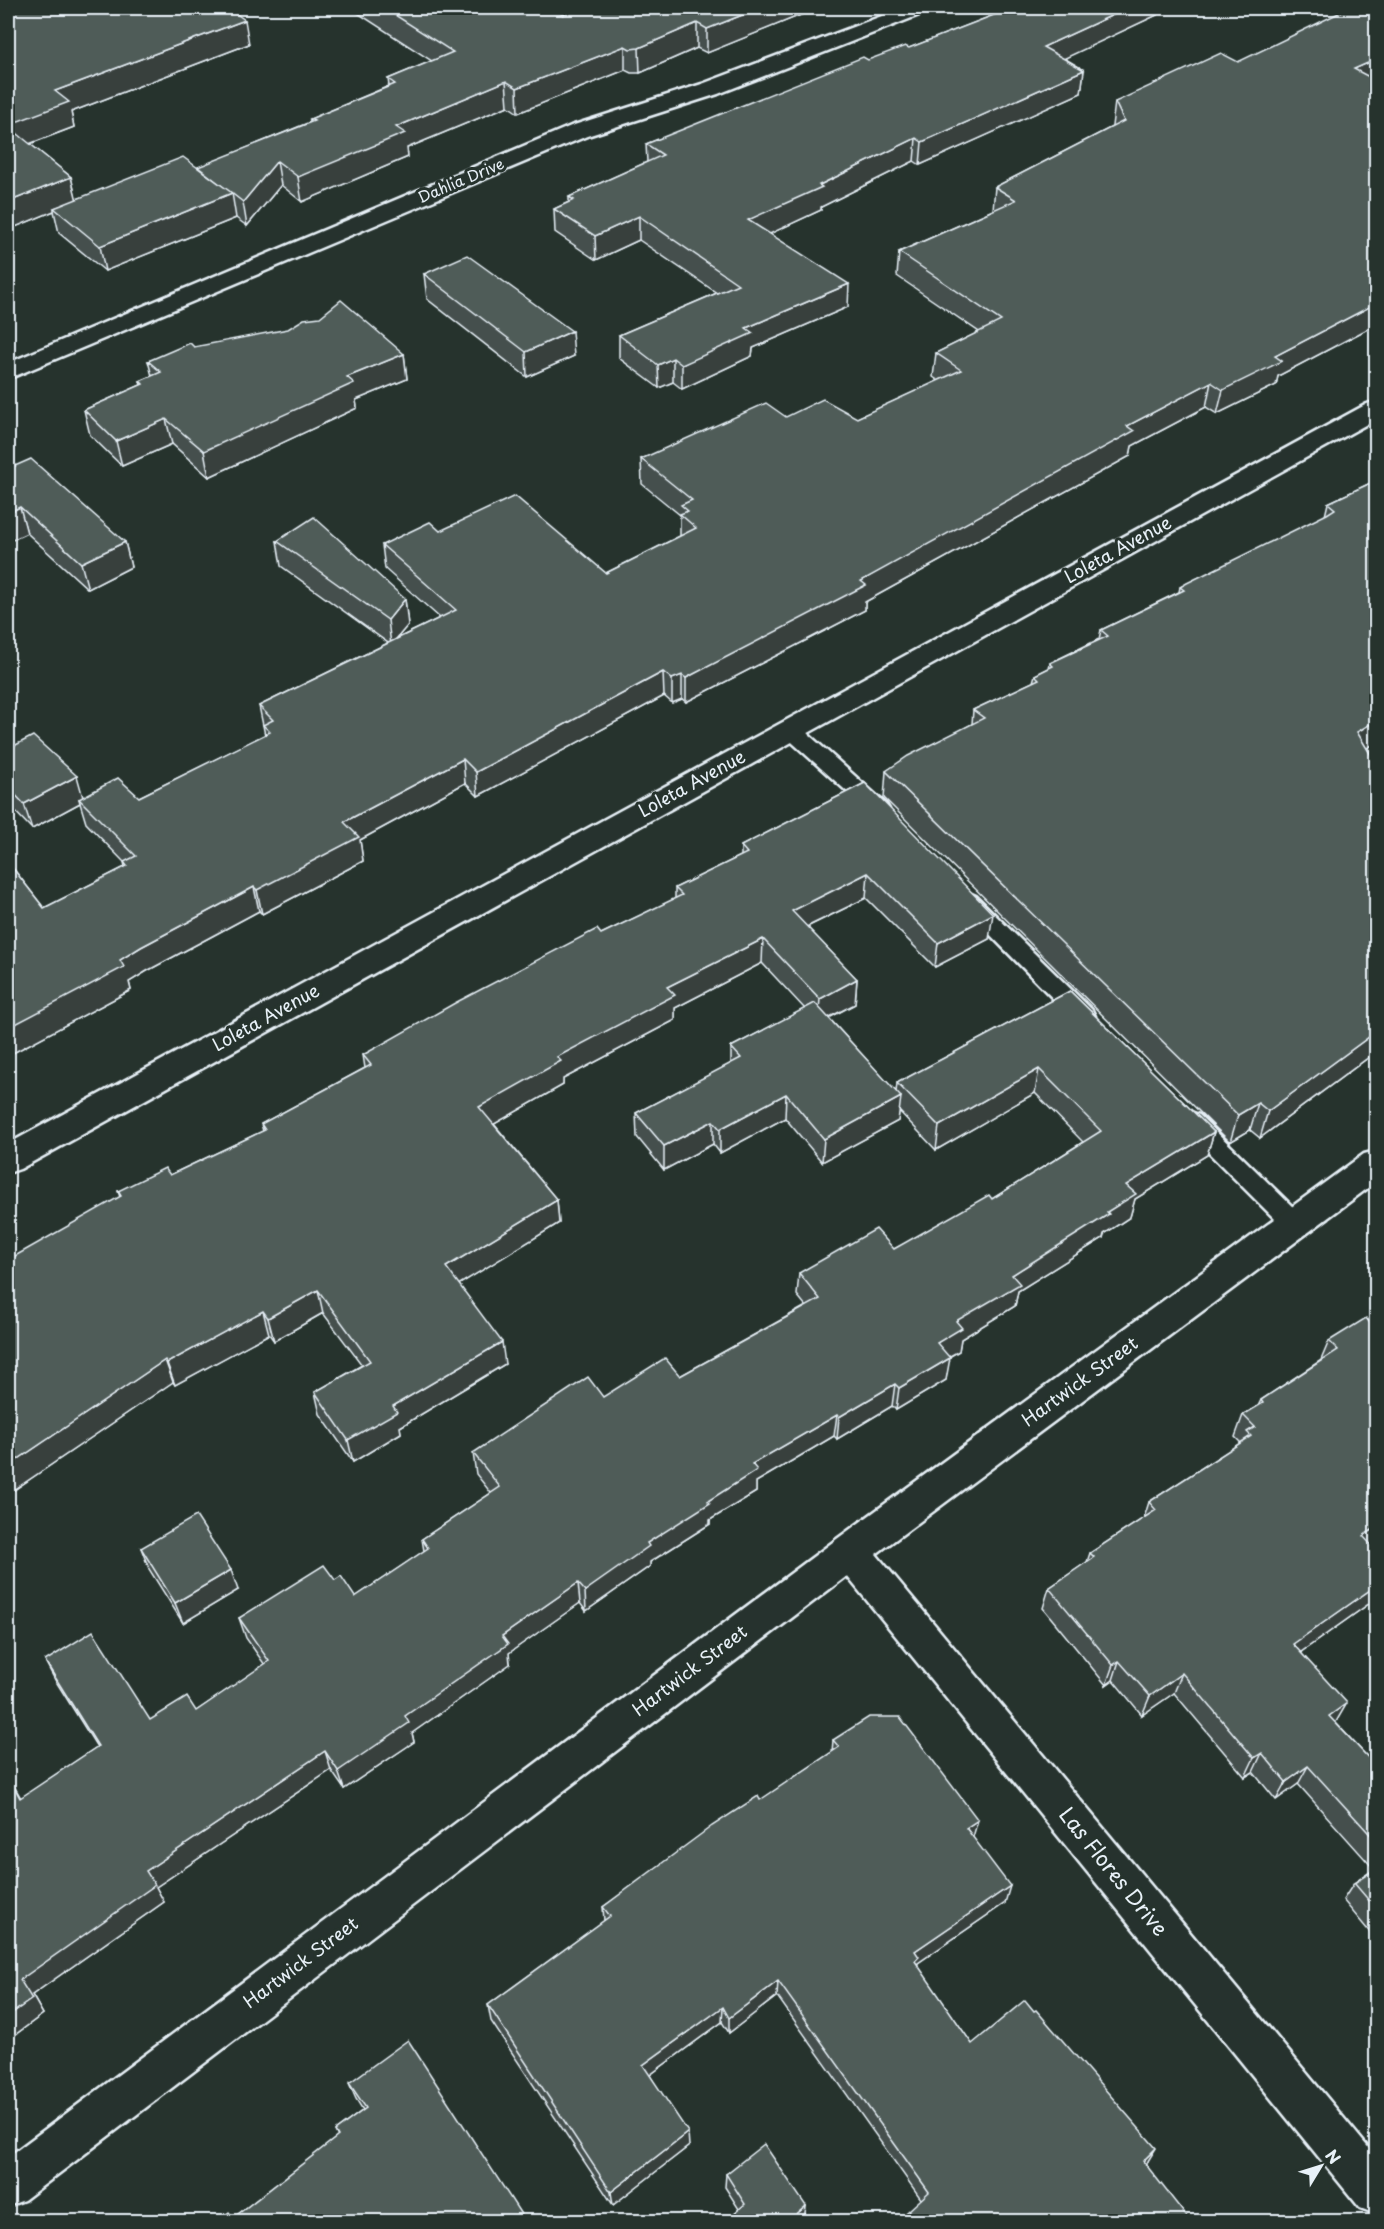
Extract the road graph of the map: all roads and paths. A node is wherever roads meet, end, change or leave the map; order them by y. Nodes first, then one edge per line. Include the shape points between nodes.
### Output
1 (920, 8) edge
2 (8, 372) edge
3 (1377, 409) edge
4 (791, 730) junction
5 (891, 821) edge
6 (956, 887) edge
7 (1102, 1034) edge
8 (1176, 1106) edge
9 (8, 1160) edge
10 (1377, 1164) edge
11 (1295, 1224) junction
12 (850, 1551) junction
13 (8, 2184) edge
14 (1377, 2192) edge

1 - 2 street, Dahlia Drive via 710,89 579,131
3 - 4 street, Loleta Avenue
4 - 5 lane
4 - 9 street, Loleta Avenue
6 - 7 lane
8 - 11 lane
10 - 11 street, Hartwick Street
11 - 12 street, Hartwick Street
12 - 13 street, Hartwick Street
12 - 14 street, Las Flores Drive

